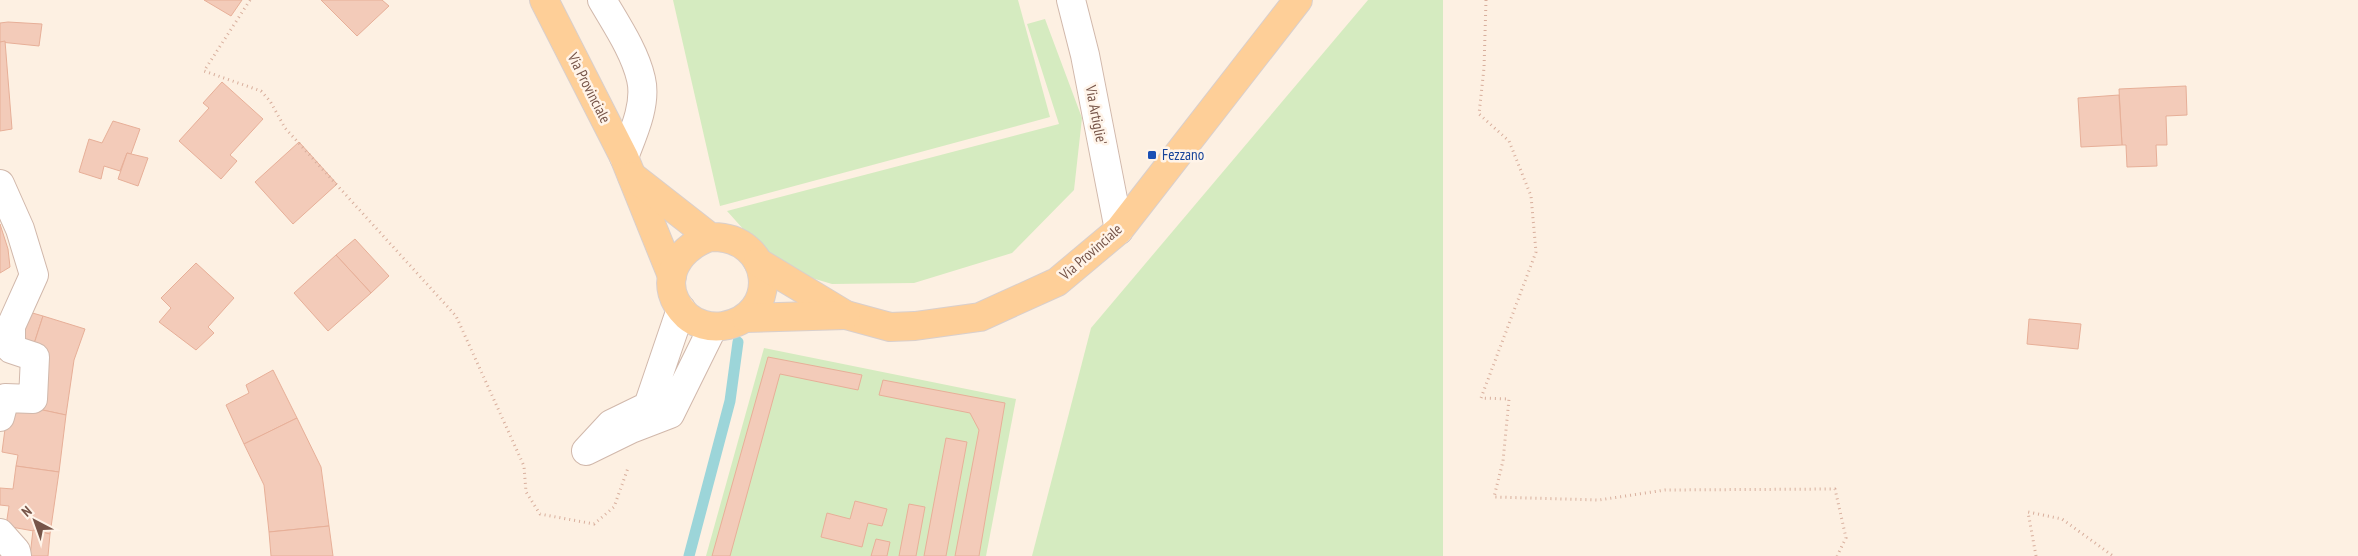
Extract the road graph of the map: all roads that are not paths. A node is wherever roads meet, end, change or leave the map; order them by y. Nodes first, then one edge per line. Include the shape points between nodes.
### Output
1 (544, 0) edge
2 (602, 0) edge
3 (1071, 0) edge
4 (1298, 0) edge
5 (628, 166) junction
6 (0, 184) edge
7 (1119, 230) junction
8 (710, 237) junction
9 (758, 262) junction
10 (672, 276) junction
11 (681, 309) junction
12 (846, 315) junction
13 (746, 318) junction
14 (713, 327) junction
15 (0, 417) edge
16 (0, 533) edge
17 (17, 556) edge

1 - 5 main road, Via Provinciale
2 - 5 street via 642,80
3 - 7 street, Via Artiglie'
4 - 7 main road, Via Provinciale
5 - 8 main road
5 - 10 main road, Via Provinciale
6 - 15 street via 20,229 34,274 11,326 11,349 35,357 33,399 5,398
7 - 12 main road, Via Provinciale via 1057,282 980,317 890,327
8 - 9 main road via 725,236 739,241
8 - 10 main road via 696,241 685,250 676,262
9 - 12 main road
9 - 13 main road via 763,276 762,291
10 - 11 main road via 673,291
11 - 14 main road via 702,325
11 - 14 street via 648,406 611,424 586,451 670,414
12 - 13 main road
13 - 14 main road via 732,325
16 - 17 street

